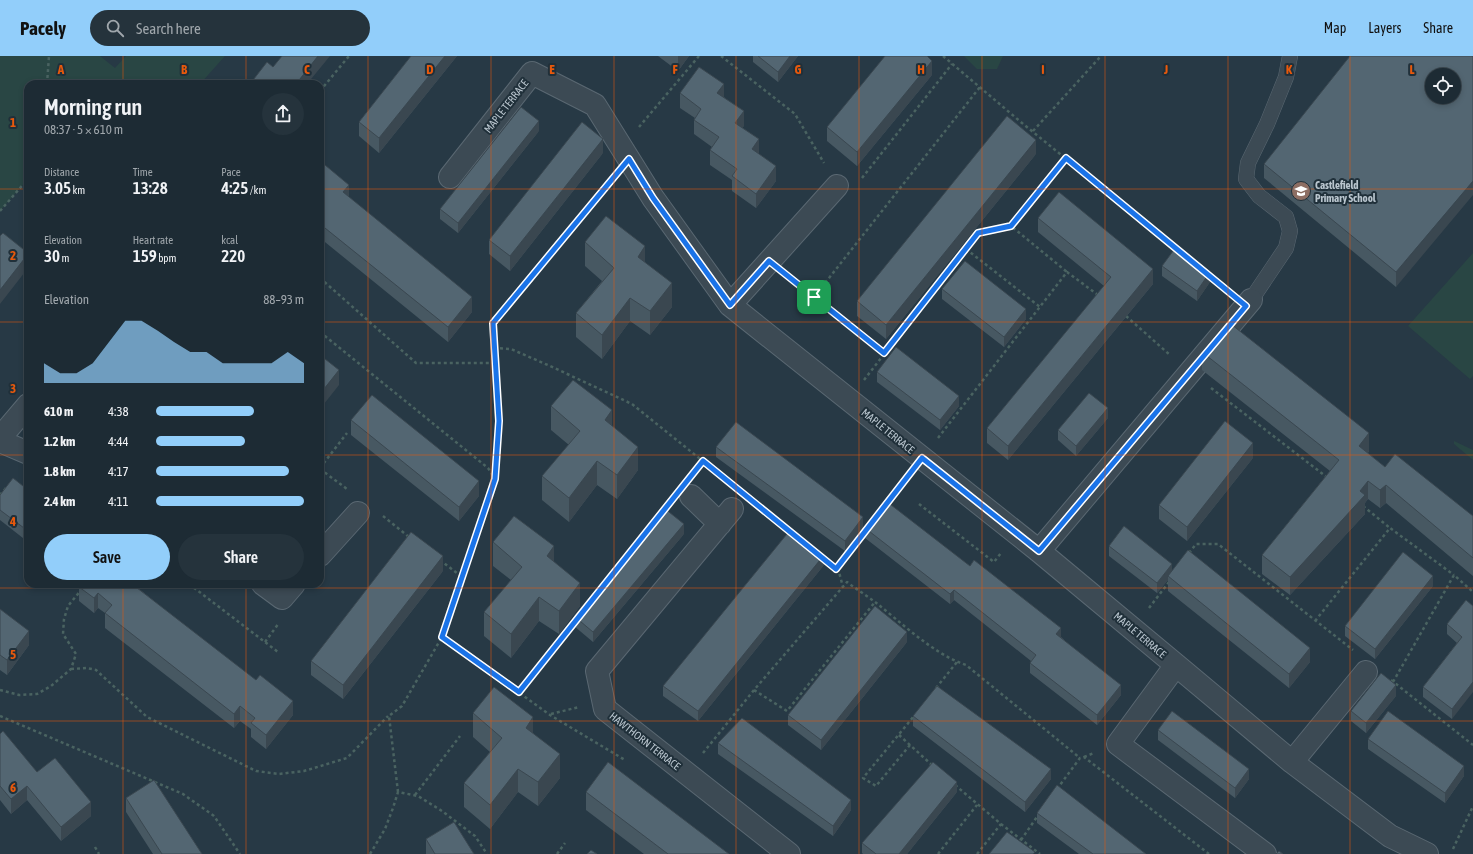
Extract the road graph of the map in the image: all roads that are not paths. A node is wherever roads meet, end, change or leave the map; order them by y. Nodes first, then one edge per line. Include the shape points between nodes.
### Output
1 (1290, 56) edge
2 (450, 177) dead end
3 (837, 186) road end
4 (1249, 303) joint
5 (730, 305) junction
6 (24, 410) edge
7 (0, 439) edge
8 (24, 451) edge
9 (691, 496) dead end
10 (367, 513) road end
11 (324, 551) edge
12 (1039, 551) junction
13 (268, 588) edge
14 (291, 588) edge
15 (1176, 666) junction
16 (1366, 672) dead end
17 (1292, 762) junction
18 (789, 854) edge
19 (1265, 854) edge
20 (1428, 854) edge

1 - 4 lane via 1283,84 1248,163 1246,179 1259,196 1286,217 1290,231 1286,248
2 - 5 street, MAPLE TERRACE via 532,73 595,105 653,198
3 - 5 street
4 - 12 street
5 - 12 street, MAPLE TERRACE
6 - 7 street
7 - 8 street
9 - 18 street, HAWTHORN TERRACE via 726,516 597,672 604,709
10 - 11 street
12 - 15 street, MAPLE TERRACE
13 - 14 street via 282,598
15 - 17 street, MAPLE TERRACE
15 - 19 street, MAPLE TERRACE via 1118,744
16 - 17 street
17 - 20 street, MAPLE TERRACE via 1390,836

